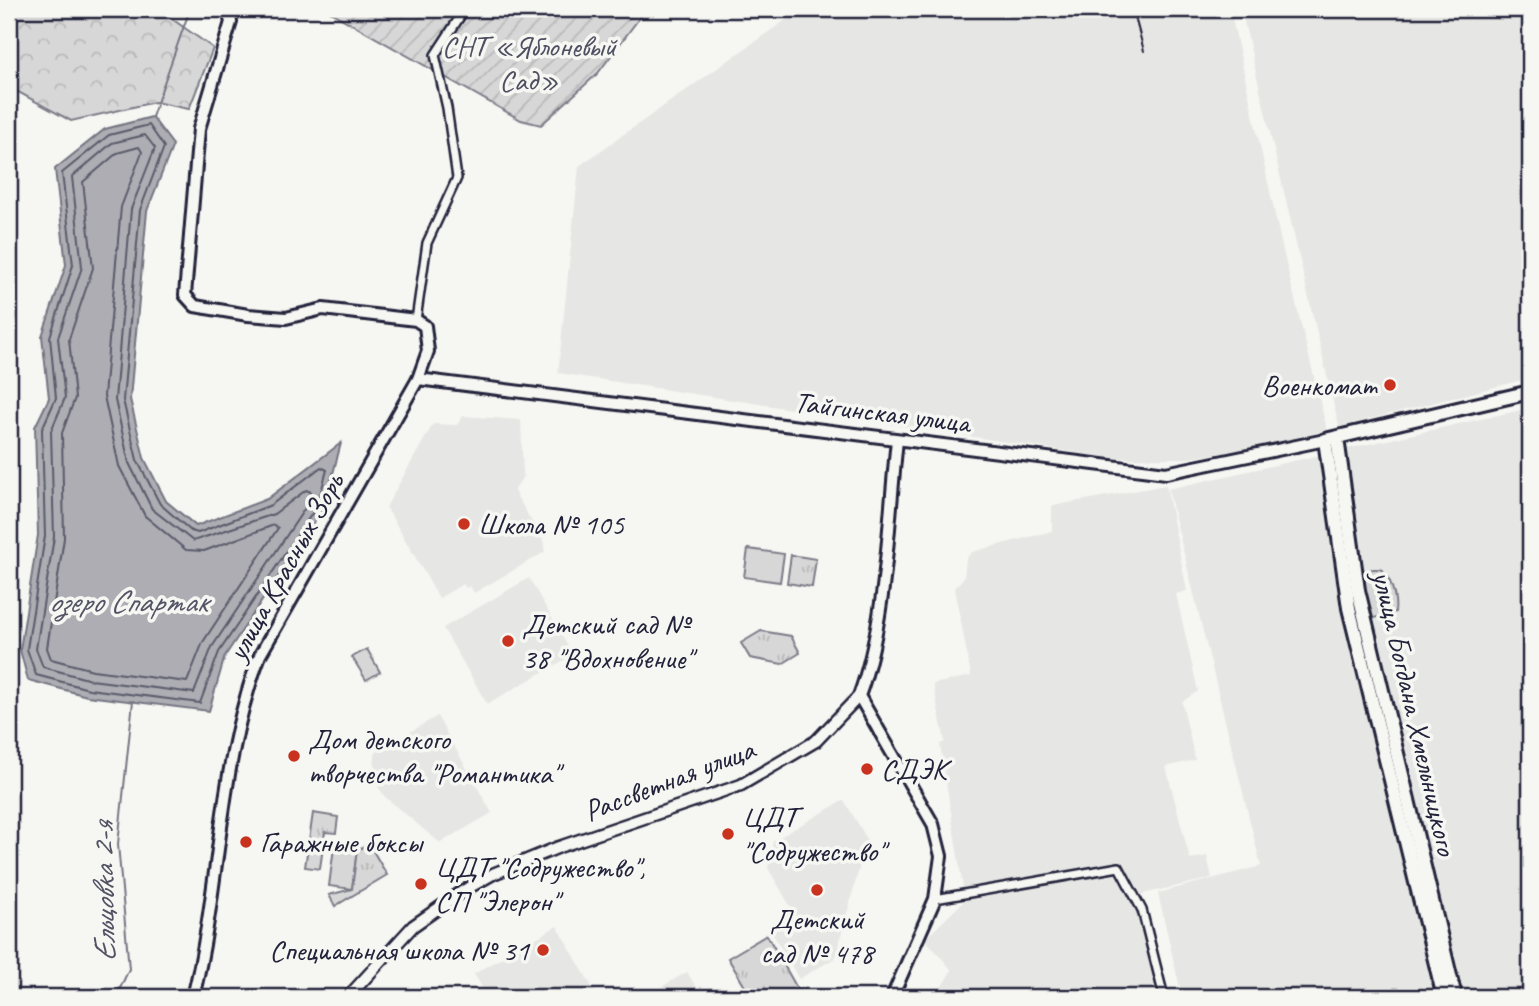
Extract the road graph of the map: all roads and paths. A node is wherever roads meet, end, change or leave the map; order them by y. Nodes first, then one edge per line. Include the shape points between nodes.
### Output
1 (227, 9) edge
2 (465, 9) edge
3 (416, 320) junction
4 (418, 379) junction
5 (1530, 392) edge
6 (1331, 439) junction
7 (897, 440) junction
8 (1355, 607) junction
9 (859, 696) junction
10 (935, 899) junction
11 (193, 997) edge
12 (348, 997) edge
13 (892, 997) edge
14 (1164, 997) edge
15 (1444, 997) edge
16 (1455, 997) edge

1 - 3 main road via 231,22 200,129 185,295 195,306 248,315 286,318 323,309
2 - 3 street via 435,55 457,178 427,243
3 - 4 main road, улица Красных Зорь via 425,326 428,337
4 - 7 main road, Тайгинская улица
4 - 11 main road, улица Красных Зорь via 260,655 250,681
5 - 6 highway
6 - 7 main road, Тайгинская улица via 1167,473
6 - 8 highway, улица Богдана Хмельницкого
7 - 9 main road, Рассветная улица via 877,625 871,664
8 - 15 highway, улица Богдана Хмельницкого
8 - 16 highway, улица Богдана Хмельницкого
9 - 10 main road via 939,837
9 - 12 street, Рассветная улица via 816,741 741,785 559,847 463,891 413,926
10 - 13 main road
10 - 14 street via 1119,867 1142,910

